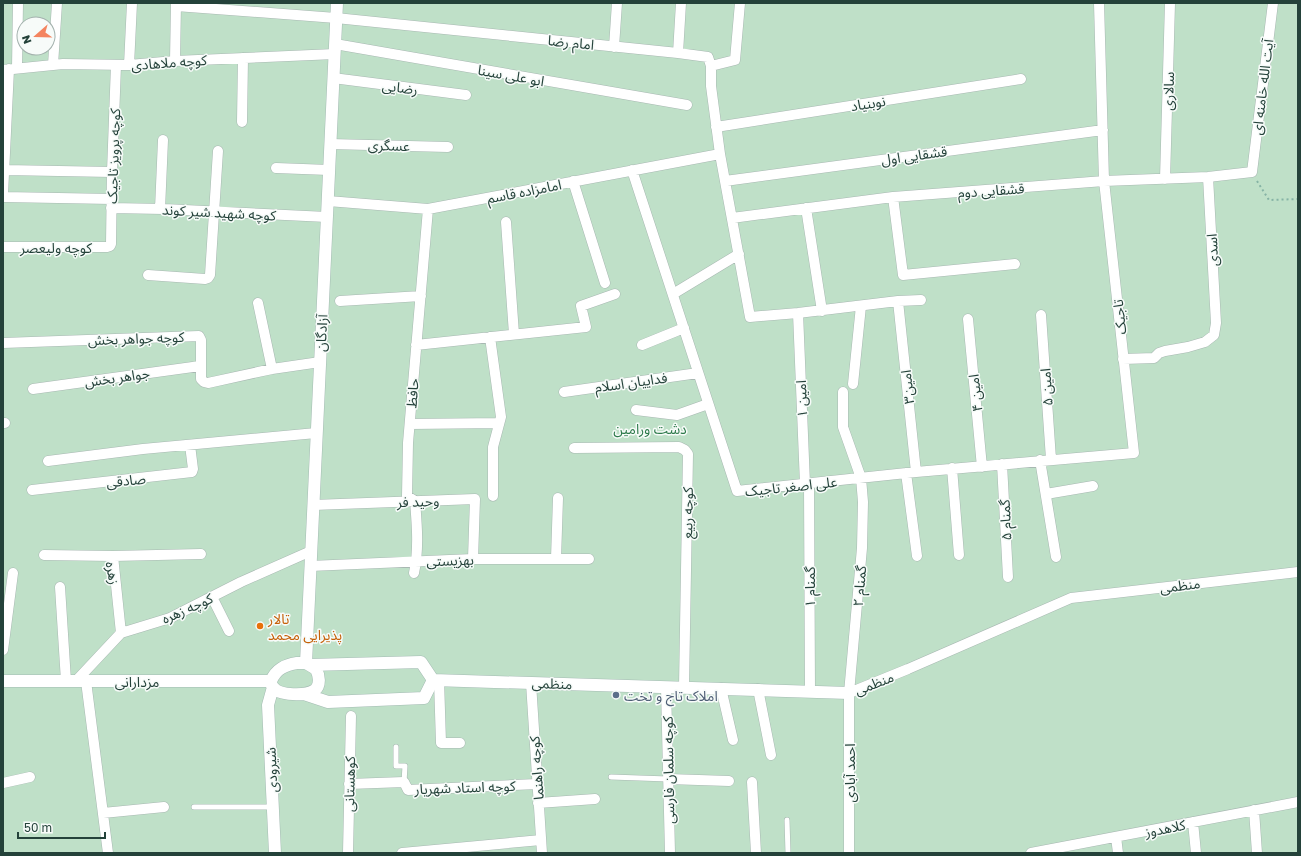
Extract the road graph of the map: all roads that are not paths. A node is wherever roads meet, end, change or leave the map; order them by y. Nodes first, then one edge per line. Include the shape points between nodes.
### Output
1 (18, 3) edge
2 (57, 3) edge
3 (132, 3) edge
4 (337, 3) edge
5 (617, 3) edge
6 (681, 3) edge
7 (740, 3) edge
8 (1100, 3) edge
9 (1170, 3) edge
10 (1273, 3) edge
11 (176, 4) edge
12 (336, 18) junction
13 (614, 47) junction
14 (335, 49) junction
15 (678, 53) junction
16 (243, 58) junction
17 (175, 61) junction
18 (53, 65) junction
19 (116, 65) junction
20 (129, 65) junction
21 (711, 66) junction
22 (10, 69) edge
23 (333, 78) junction
24 (1021, 79) dead end
25 (466, 95) dead end
26 (687, 105) dead end
27 (242, 122) dead end
28 (716, 127) junction
29 (1103, 130) junction
30 (163, 140) dead end
31 (330, 144) junction
32 (448, 147) dead end
33 (218, 151) dead end
34 (720, 154) junction
35 (276, 168) dead end
36 (5, 170) junction
37 (329, 170) junction
38 (632, 170) junction
39 (112, 172) junction
40 (1252, 172) joint
41 (1208, 177) junction
42 (1165, 179) junction
43 (725, 181) junction
44 (1104, 181) junction
45 (573, 182) junction
46 (893, 197) junction
47 (328, 201) junction
48 (112, 203) junction
49 (160, 208) junction
50 (806, 208) junction
51 (428, 209) junction
52 (215, 211) junction
53 (327, 217) junction
54 (732, 218) junction
55 (506, 222) dead end
56 (3, 246) edge
57 (110, 246) joint
58 (739, 254) junction
59 (1015, 264) dead end
60 (148, 276) dead end
61 (605, 283) dead end
62 (616, 294) dead end
63 (672, 294) junction
64 (421, 296) junction
65 (921, 300) dead end
66 (340, 301) dead end
67 (898, 301) junction
68 (258, 304) dead end
69 (861, 306) junction
70 (822, 311) junction
71 (798, 313) junction
72 (1041, 315) dead end
73 (968, 319) dead end
74 (684, 328) junction
75 (514, 334) junction
76 (490, 337) junction
77 (3, 343) edge
78 (416, 345) junction
79 (642, 345) dead end
80 (1123, 359) junction
81 (320, 362) junction
82 (200, 366) junction
83 (272, 369) junction
84 (698, 373) junction
85 (854, 384) dead end
86 (33, 389) dead end
87 (564, 392) dead end
88 (843, 392) dead end
89 (708, 404) junction
90 (636, 410) dead end
91 (499, 423) junction
92 (410, 424) junction
93 (316, 433) junction
94 (190, 445) junction
95 (574, 448) dead end
96 (1134, 452) joint
97 (1051, 459) junction
98 (1040, 460) junction
99 (48, 461) dead end
100 (1002, 464) junction
101 (982, 467) junction
102 (952, 468) junction
103 (911, 472) junction
104 (861, 478) junction
105 (807, 484) junction
106 (1093, 486) dead end
107 (32, 490) dead end
108 (1046, 494) junction
109 (493, 496) dead end
110 (558, 498) dead end
111 (415, 501) junction
112 (313, 505) junction
113 (311, 551) junction
114 (201, 554) dead end
115 (44, 555) dead end
116 (959, 555) dead end
117 (113, 556) junction
118 (917, 556) dead end
119 (1056, 557) dead end
120 (472, 558) junction
121 (589, 558) dead end
122 (556, 559) junction
123 (417, 561) junction
124 (310, 566) junction
125 (1298, 572) edge
126 (414, 573) dead end
127 (13, 574) dead end
128 (1008, 577) dead end
129 (60, 587) dead end
130 (212, 597) junction
131 (229, 631) dead end
132 (121, 633) junction
133 (3, 650) edge
134 (308, 664) junction
135 (436, 680) junction
136 (3, 681) edge
137 (76, 681) junction
138 (531, 683) junction
139 (272, 684) junction
140 (666, 687) junction
141 (684, 687) junction
142 (721, 688) junction
143 (758, 689) junction
144 (810, 691) junction
145 (849, 693) junction
146 (304, 694) junction
147 (351, 716) dead end
148 (733, 740) dead end
149 (460, 743) dead end
150 (396, 747) dead end
151 (771, 755) dead end
152 (30, 777) dead end
153 (611, 777) dead end
154 (668, 779) junction
155 (729, 781) dead end
156 (3, 782) edge
157 (404, 782) junction
158 (752, 782) dead end
159 (350, 784) junction
160 (537, 784) junction
161 (595, 799) dead end
162 (1298, 802) edge
163 (538, 803) junction
164 (164, 807) dead end
165 (194, 807) dead end
166 (273, 807) junction
167 (1254, 810) junction
168 (103, 813) junction
169 (787, 820) dead end
170 (1193, 822) junction
171 (1116, 837) junction
172 (541, 840) junction
173 (108, 853) edge
174 (275, 853) edge
175 (348, 853) edge
176 (402, 853) edge
177 (542, 853) edge
178 (670, 853) edge
179 (756, 853) edge
180 (788, 853) edge
181 (849, 853) edge
182 (1036, 853) edge
183 (1118, 853) edge
184 (1196, 853) edge
185 (1257, 853) edge

1 - 22 street
2 - 18 street
3 - 20 street
4 - 12 main road, آزادگان
5 - 13 street
6 - 15 street
7 - 21 street via 735,60
8 - 29 street, تاجیک
9 - 42 street, سالاری
10 - 40 street, آیت الله خامنه ای
11 - 12 street, امام رضا
11 - 17 street
12 - 13 street, امام رضا
12 - 14 main road, آزادگان
13 - 15 street, امام رضا
14 - 16 street, کوچه ملاهادی
14 - 23 main road, آزادگان
14 - 26 street, ابو علی سینا
15 - 21 street, امام رضا via 708,58
16 - 17 street, کوچه ملاهادی
16 - 27 street
17 - 20 street, کوچه ملاهادی
18 - 19 street, کوچه ملاهادی
18 - 22 street, کوچه ملاهادی
19 - 20 street, کوچه ملاهادی
19 - 39 street, کوچه پرویز تاجیک
21 - 28 street
22 - 36 street
23 - 25 street, رضایی
23 - 31 main road, آزادگان
24 - 28 street, نوبنیاد
28 - 34 street
29 - 43 street, قشقایی اول
29 - 44 street, تاجیک
30 - 49 street
31 - 32 street, عسگری
31 - 37 main road, آزادگان
33 - 52 street
34 - 38 street, امامزاده قاسم
34 - 43 street
35 - 37 street
36 - 39 street
36 - 48 street, کوچه شهید شیر کوند via 4,197
37 - 47 main road, آزادگان
38 - 45 street, امامزاده قاسم
38 - 63 street, علی اصغر تاجیک
39 - 48 street, کوچه پرویز تاجیک
40 - 41 street, قشقایی دوم
41 - 42 street, قشقایی دوم
41 - 80 street, اسدی via 1216,323 1214,335 1205,342 1165,351 1154,358
42 - 44 street, قشقایی دوم
43 - 54 street
44 - 46 street, قشقایی دوم
44 - 80 street, تاجیک
45 - 51 street, امامزاده قاسم
45 - 61 street
46 - 50 street, قشقایی دوم
46 - 59 street via 903,275
47 - 51 street, امامزاده قاسم
47 - 53 main road, آزادگان
48 - 49 street, کوچه شهید شیر کوند
48 - 57 street, کوچه پرویز تاجیک
49 - 52 street, کوچه شهید شیر کوند
50 - 54 street, قشقایی دوم
50 - 70 street
51 - 64 street, حافظ
52 - 53 street, کوچه شهید شیر کوند
52 - 60 street via 208,278
53 - 81 main road, آزادگان
54 - 58 street
55 - 75 street
56 - 57 street, کوچه ولیعصر
58 - 63 street
58 - 71 street via 750,317
62 - 75 street via 581,306 586,327
63 - 74 street, علی اصغر تاجیک
64 - 66 street
64 - 78 street, حافظ
65 - 67 street
67 - 69 street
67 - 103 street, امین۳
68 - 83 street
69 - 70 street
69 - 85 street
70 - 71 street
71 - 105 street, امین ۱
72 - 97 street, امین ۵
73 - 101 street, امین ۴
74 - 79 street
74 - 84 street, علی اصغر تاجیک
75 - 76 street
76 - 78 street
76 - 91 street via 501,417
77 - 82 street, کوچه جواهر بخش via 199,336
78 - 92 street, حافظ
80 - 96 street, تاجیک
81 - 83 street, کوچه جواهر بخش
81 - 93 main road, آزادگان
82 - 83 street, کوچه جواهر بخش via 201,379 208,383
82 - 86 street, جواهر بخش
84 - 87 street, فداییان اسلام
84 - 89 street, علی اصغر تاجیک
88 - 104 street, گمنام ۲ via 843,427
89 - 90 street via 677,415
89 - 105 street, علی اصغر تاجیک via 737,491
91 - 92 street
91 - 109 street via 492,447
92 - 111 street, حافظ via 407,496
93 - 94 street, صادقی
93 - 112 main road, آزادگان
94 - 99 street, صادقی
94 - 107 street, صادقی via 192,472
95 - 141 street, کوچه ربیع via 679,447 688,454
96 - 97 street, علی اصغر تاجیک
97 - 98 street, علی اصغر تاجیک
98 - 100 street, علی اصغر تاجیک
98 - 108 street
100 - 101 street, علی اصغر تاجیک
100 - 128 street, گمنام ۵
101 - 102 street, علی اصغر تاجیک
102 - 103 street, علی اصغر تاجیک
102 - 116 street
103 - 104 street, علی اصغر تاجیک
103 - 118 street, امین۳
104 - 105 street, علی اصغر تاجیک
104 - 145 street, گمنام ۲ via 862,548
105 - 144 street, گمنام ۱
106 - 108 street
108 - 119 street
110 - 122 street
111 - 112 street, وحید فر
111 - 120 street, وحید فر via 475,499
111 - 123 street, حافظ
112 - 113 main road, آزادگان
113 - 124 main road, آزادگان
113 - 130 street, کوچه زهره
114 - 117 street
115 - 117 street, زهره
117 - 132 street, زهره
120 - 122 street, بهزیستی
120 - 123 street, بهزیستی
121 - 122 street, بهزیستی
123 - 124 street, بهزیستی
123 - 126 street, حافظ
124 - 134 main road, آزادگان
125 - 145 street, منظمی via 1071,598
127 - 133 street
129 - 137 street
130 - 131 street
130 - 132 street, کوچه زهره via 170,618
132 - 137 street, کوچه زهره
134 - 135 main road via 421,662
134 - 139 main road via 289,664 274,674
134 - 146 main road via 316,669 318,686
135 - 138 main road, منظمی
135 - 146 main road via 424,698 328,702
135 - 149 street via 441,743
136 - 137 main road, مزدارانی
137 - 139 main road, مزدارانی
137 - 168 street
138 - 140 main road, منظمی
138 - 160 street, کوچه راهنما
139 - 146 main road via 278,691 287,694
139 - 166 main road, شیرودی via 268,705
140 - 141 main road, منظمی
140 - 154 street, کوچه سلمان فارسی
141 - 142 main road, منظمی
142 - 143 main road, منظمی
142 - 148 street
143 - 144 main road, منظمی
143 - 151 street
144 - 145 main road, منظمی
145 - 181 street, احمد آبادی
147 - 159 street, کوهستانی
150 - 157 lane via 396,766 405,766
152 - 156 street
153 - 154 lane
154 - 155 street
154 - 178 street, کوچه سلمان فارسی
157 - 159 street, کوچه استاد شهریار
157 - 160 street, کوچه استاد شهریار via 408,790
158 - 179 street
159 - 175 street, کوهستانی
160 - 163 street, کوچه راهنما
161 - 163 street
162 - 167 street, کلاهدوز
163 - 172 street, کوچه راهنما
164 - 168 street
165 - 166 lane
166 - 174 main road, شیرودی
167 - 170 street, کلاهدوز
167 - 185 street
168 - 173 street
169 - 180 lane
170 - 171 street, کلاهدوز
170 - 184 street
171 - 182 street, کلاهدوز
171 - 183 street
172 - 176 street
172 - 177 street, کوچه راهنما

